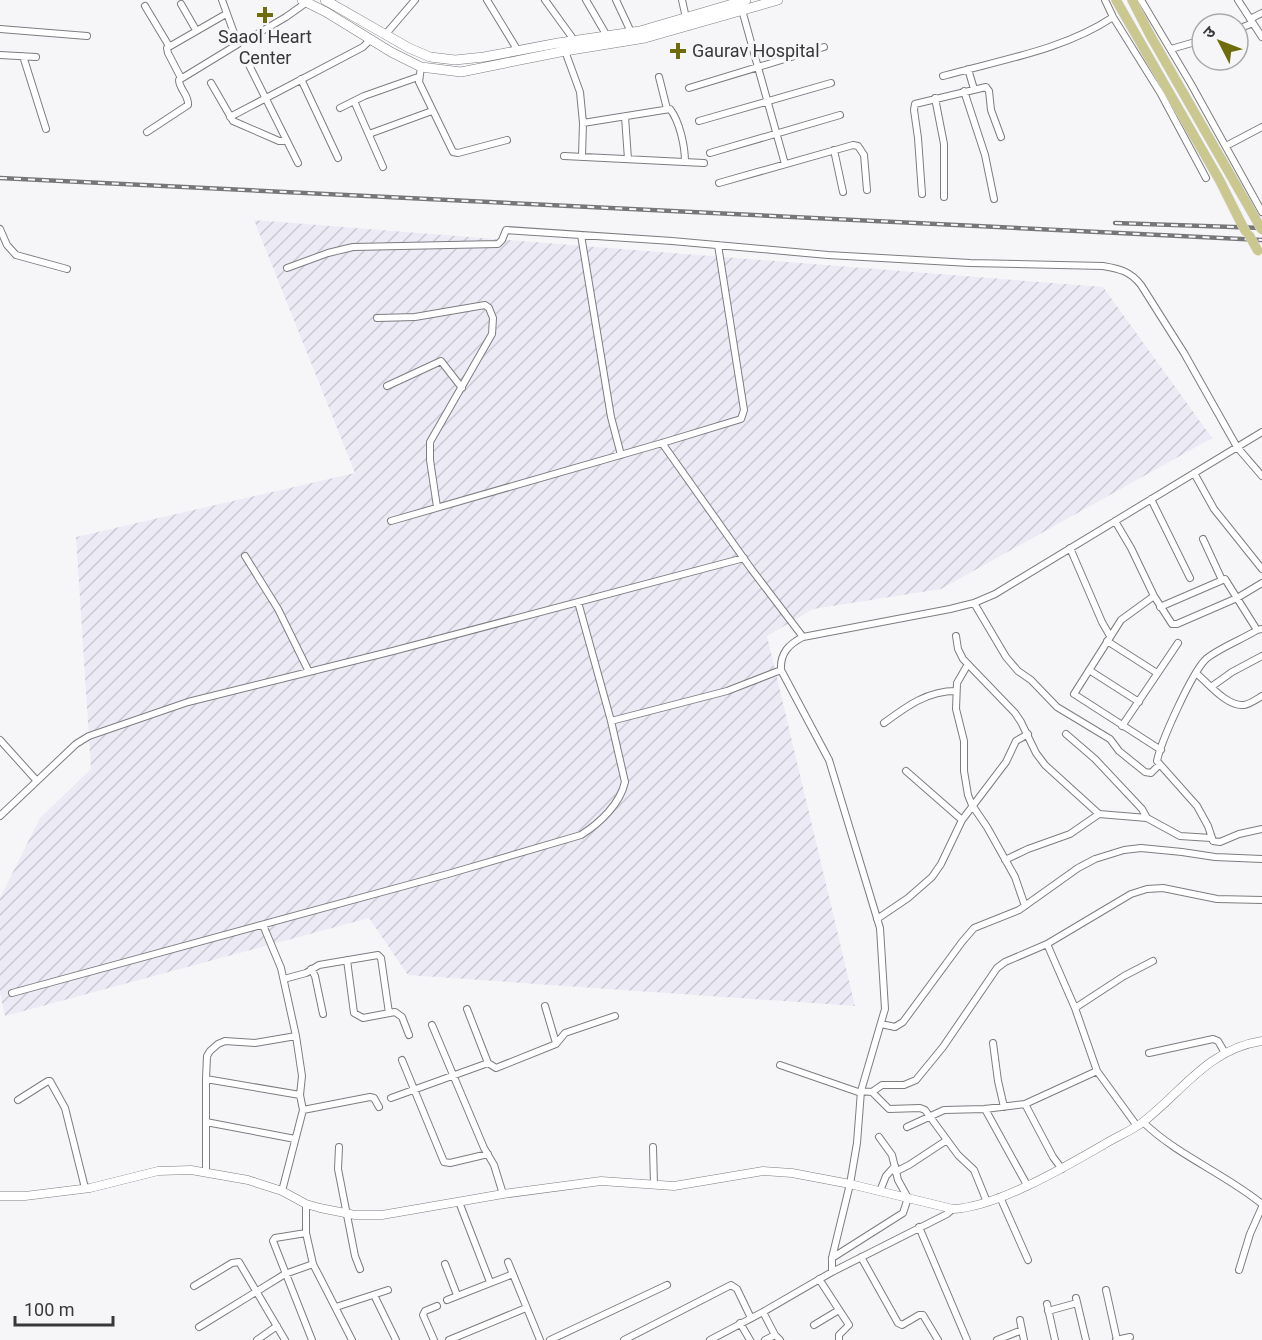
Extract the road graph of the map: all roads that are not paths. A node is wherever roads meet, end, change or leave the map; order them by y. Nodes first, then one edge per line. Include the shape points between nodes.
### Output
1 (222, 0) edge
2 (327, 0) edge
3 (416, 0) edge
4 (487, 0) edge
5 (545, 0) edge
6 (586, 0) edge
7 (616, 0) edge
8 (682, 0) edge
9 (778, 0) edge
10 (1105, 0) edge
11 (1116, 0) edge
12 (1132, 0) edge
13 (1142, 0) edge
14 (1238, 0) edge
15 (304, 1) edge
16 (181, 4) dead end
17 (739, 5) edge
18 (145, 6) dead end
19 (1262, 13) edge
20 (226, 14) junction
21 (1113, 17) junction
22 (686, 18) junction
23 (1251, 21) junction
24 (0, 29) edge
25 (196, 30) junction
26 (631, 32) junction
27 (257, 34) dead end
28 (87, 36) dead end
29 (384, 36) junction
30 (607, 36) junction
31 (1262, 37) edge
32 (371, 39) junction
33 (574, 40) junction
34 (1190, 44) edge
35 (169, 46) junction
36 (824, 47) dead end
37 (1171, 50) junction
38 (518, 51) junction
39 (565, 51) junction
40 (0, 55) edge
41 (23, 57) junction
42 (36, 57) dead end
43 (248, 63) dead end
44 (421, 67) junction
45 (758, 67) junction
46 (968, 69) junction
47 (943, 76) dead end
48 (418, 77) junction
49 (659, 77) dead end
50 (181, 78) junction
51 (301, 79) junction
52 (211, 83) dead end
53 (831, 83) dead end
54 (689, 88) dead end
55 (974, 89) junction
56 (964, 91) junction
57 (266, 97) junction
58 (935, 98) junction
59 (354, 101) junction
60 (767, 101) junction
61 (340, 108) dead end
62 (667, 109) junction
63 (432, 111) junction
64 (840, 115) dead end
65 (230, 117) junction
66 (626, 117) junction
67 (699, 121) dead end
68 (583, 123) junction
69 (1262, 127) edge
70 (46, 129) dead end
71 (147, 132) dead end
72 (369, 134) junction
73 (777, 134) junction
74 (1001, 137) dead end
75 (507, 140) dead end
76 (287, 141) junction
77 (1226, 146) junction
78 (834, 150) junction
79 (710, 153) dead end
80 (564, 156) dead end
81 (582, 156) junction
82 (338, 158) dead end
83 (628, 159) junction
84 (685, 162) junction
85 (298, 163) dead end
86 (704, 163) dead end
87 (785, 164) junction
88 (383, 167) dead end
89 (1206, 178) dead end
90 (719, 183) dead end
91 (867, 190) dead end
92 (843, 192) dead end
93 (922, 194) dead end
94 (944, 197) dead end
95 (994, 199) dead end
96 (1262, 212) edge
97 (0, 229) edge
98 (1262, 230) edge
99 (581, 235) junction
100 (718, 245) junction
101 (1262, 258) edge
102 (287, 268) dead end
103 (67, 269) dead end
104 (377, 318) dead end
105 (387, 386) dead end
106 (462, 388) junction
107 (1262, 432) edge
108 (662, 443) junction
109 (1238, 446) junction
110 (621, 455) junction
111 (1194, 473) junction
112 (1262, 476) edge
113 (1151, 499) junction
114 (437, 507) junction
115 (391, 521) dead end
116 (1115, 521) junction
117 (1203, 539) dead end
118 (1070, 548) junction
119 (245, 556) dead end
120 (744, 558) junction
121 (1262, 569) edge
122 (1190, 578) dead end
123 (1222, 580) junction
124 (1262, 583) edge
125 (1154, 596) junction
126 (1237, 598) junction
127 (578, 602) junction
128 (974, 603) junction
129 (1160, 607) junction
130 (1259, 630) edge
131 (956, 636) dead end
132 (802, 637) junction
133 (1108, 639) junction
134 (1178, 643) dead end
135 (1262, 656) edge
136 (968, 664) junction
137 (781, 670) junction
138 (1089, 670) junction
139 (309, 672) junction
140 (1157, 673) junction
141 (1196, 673) junction
142 (1210, 687) junction
143 (956, 691) junction
144 (1262, 696) edge
145 (1139, 702) junction
146 (611, 721) junction
147 (884, 723) dead end
148 (1122, 726) junction
149 (1066, 734) dead end
150 (1028, 735) junction
151 (0, 740) edge
152 (1161, 750) junction
153 (1159, 765) junction
154 (906, 771) dead end
155 (37, 781) junction
156 (972, 805) junction
157 (1099, 814) junction
158 (0, 816) edge
159 (1147, 818) junction
160 (962, 820) junction
161 (1262, 829) edge
162 (1211, 838) junction
163 (1262, 859) edge
164 (1005, 860) junction
165 (1262, 900) edge
166 (1025, 906) junction
167 (877, 919) junction
168 (263, 925) junction
169 (1047, 944) junction
170 (346, 960) junction
171 (1153, 961) dead end
172 (311, 969) junction
173 (284, 979) junction
174 (12, 993) dead end
175 (545, 1006) dead end
176 (1075, 1008) junction
177 (467, 1009) dead end
178 (389, 1013) junction
179 (322, 1014) dead end
180 (615, 1017) dead end
181 (432, 1025) dead end
182 (880, 1025) junction
183 (409, 1035) dead end
184 (296, 1036) junction
185 (1262, 1041) edge
186 (993, 1043) dead end
187 (556, 1044) junction
188 (1149, 1053) dead end
189 (1225, 1053) junction
190 (402, 1060) dead end
191 (488, 1063) junction
192 (780, 1065) dead end
193 (1097, 1071) junction
194 (452, 1075) junction
195 (206, 1079) junction
196 (414, 1090) junction
197 (861, 1090) junction
198 (872, 1092) junction
199 (300, 1095) junction
200 (391, 1098) dead end
201 (18, 1100) dead end
202 (1024, 1104) junction
203 (379, 1107) dead end
204 (1004, 1107) junction
205 (985, 1109) junction
206 (303, 1110) junction
207 (928, 1116) junction
208 (206, 1122) junction
209 (1140, 1124) junction
210 (907, 1127) dead end
211 (879, 1137) dead end
212 (295, 1139) junction
213 (947, 1140) junction
214 (339, 1147) dead end
215 (652, 1147) dead end
216 (488, 1154) junction
217 (895, 1169) junction
218 (1062, 1169) junction
219 (206, 1172) junction
220 (850, 1184) junction
221 (654, 1185) junction
222 (1027, 1185) junction
223 (85, 1188) junction
224 (282, 1191) junction
225 (880, 1191) junction
226 (503, 1194) junction
227 (0, 1196) edge
228 (1000, 1197) junction
229 (908, 1198) junction
230 (459, 1202) junction
231 (987, 1202) junction
232 (306, 1204) junction
233 (1262, 1206) edge
234 (953, 1209) junction
235 (346, 1214) junction
236 (919, 1227) junction
237 (306, 1233) junction
238 (861, 1257) junction
239 (832, 1258) junction
240 (1028, 1260) dead end
241 (508, 1262) dead end
242 (313, 1264) junction
243 (445, 1264) dead end
244 (360, 1269) dead end
245 (1239, 1270) dead end
246 (832, 1272) junction
247 (285, 1274) junction
248 (513, 1274) junction
249 (819, 1279) junction
250 (490, 1282) junction
251 (667, 1285) dead end
252 (194, 1286) dead end
253 (388, 1290) dead end
254 (1107, 1290) dead end
255 (256, 1291) junction
256 (374, 1295) junction
257 (457, 1295) junction
258 (447, 1300) dead end
259 (437, 1306) dead end
260 (336, 1307) junction
261 (526, 1308) junction
262 (839, 1310) junction
263 (763, 1312) junction
264 (751, 1318) junction
265 (1020, 1320) dead end
266 (740, 1323) junction
267 (814, 1325) dead end
268 (277, 1326) junction
269 (199, 1327) dead end
270 (1022, 1330) junction
271 (778, 1337) edge
272 (1130, 1337) dead end
273 (257, 1340) edge
274 (285, 1340) edge
275 (312, 1340) edge
276 (352, 1340) edge
277 (396, 1340) edge
278 (434, 1340) edge
279 (449, 1340) edge
280 (539, 1340) edge
281 (550, 1340) edge
282 (624, 1340) edge
283 (710, 1340) edge
284 (750, 1340) edge
285 (765, 1340) edge
286 (839, 1340) edge
287 (938, 1340) edge
288 (967, 1340) edge
289 (997, 1340) edge
290 (1024, 1340) edge
291 (1055, 1340) edge
292 (1086, 1340) edge
293 (1117, 1340) edge

1 - 20 street
2 - 29 main road
3 - 29 street
4 - 38 street
5 - 33 street
6 - 30 street
7 - 26 street
8 - 22 street
9 - 17 main road
10 - 21 street
11 - 101 main road, bridge
12 - 98 main road, bridge
13 - 37 street
14 - 23 street
15 - 27 street
15 - 32 main road
16 - 25 street
17 - 22 main road
17 - 39 main road via 645,38
17 - 45 street
18 - 35 street
19 - 23 street
20 - 25 street
20 - 50 street via 238,44
21 - 46 street via 1047,47
21 - 89 street via 1161,94
22 - 26 main road
23 - 31 street
24 - 28 street
25 - 35 street
26 - 30 main road
29 - 38 main road via 441,59
30 - 33 main road
32 - 44 main road
32 - 51 street
33 - 38 main road
34 - 37 street
35 - 50 street via 168,53
36 - 45 street
37 - 77 street
39 - 44 main road via 474,71
39 - 68 street via 580,92
40 - 41 street
41 - 42 street
41 - 70 street
43 - 57 street
44 - 48 street
45 - 54 street
45 - 60 street
46 - 47 street
46 - 55 street
48 - 59 street
48 - 63 street
49 - 62 street
50 - 71 street via 178,82 188,105
51 - 57 street
51 - 82 street
52 - 65 street
53 - 60 street
55 - 56 street
55 - 74 street via 988,88
56 - 58 street
56 - 95 street via 985,155
57 - 65 street
57 - 76 street
58 - 93 street via 913,106
58 - 94 street via 944,144
59 - 61 street
59 - 72 street
60 - 67 street
60 - 73 street
62 - 66 street
62 - 84 street via 674,115
63 - 72 street
63 - 75 street via 455,153
64 - 73 street
65 - 76 street via 236,123
66 - 68 street
66 - 83 street
68 - 81 street
69 - 77 street
72 - 88 street
73 - 79 street
73 - 87 street
76 - 85 street
77 - 96 street
78 - 87 street
78 - 91 street via 861,147
78 - 92 street
80 - 81 street
81 - 83 street
83 - 84 street
84 - 86 street
87 - 90 street
97 - 103 street via 16,255
99 - 100 street
99 - 102 street via 506,230 498,244 353,247
99 - 110 street via 611,417
100 - 108 street via 743,415 736,421
100 - 109 street via 908,260 1103,266 1128,272 1141,285
104 - 106 street via 415,317 487,305 493,318 492,334
105 - 106 street via 441,361
106 - 114 street via 430,442
107 - 109 street
108 - 110 street
108 - 120 street
109 - 111 street
109 - 112 street
110 - 114 street
111 - 113 street
111 - 121 street via 1215,509
113 - 116 street
113 - 122 street
114 - 115 street
116 - 118 street
116 - 125 street
117 - 123 street
118 - 128 street
118 - 133 street
119 - 139 street via 278,609
120 - 127 street
120 - 132 street
123 - 126 street via 1227,581
123 - 129 street
124 - 126 street
125 - 129 street
125 - 133 street via 1124,617
126 - 129 street via 1174,625
126 - 130 street
127 - 139 street
127 - 146 street
128 - 132 street
128 - 153 street via 1012,666 1057,707 1113,741 1119,751 1145,772 1151,774
130 - 141 street via 1210,656
131 - 136 street via 960,655
132 - 137 street via 782,656
133 - 138 street
133 - 140 street
134 - 140 street
135 - 142 street
136 - 143 street
136 - 150 street via 1015,713
137 - 146 street via 727,691
137 - 167 street via 829,760
138 - 145 street
138 - 148 street via 1074,695
139 - 155 street via 188,702 89,736
140 - 145 street
141 - 142 street
141 - 152 street
142 - 144 street via 1242,705
143 - 147 street via 919,699
143 - 156 street via 964,771
145 - 148 street
146 - 168 street via 624,771 623,791 600,820 581,835
148 - 152 street
149 - 159 street via 1095,759
150 - 156 street via 1016,741 1006,762
150 - 157 street via 1045,765
151 - 155 street
152 - 153 street
153 - 162 street via 1197,806
154 - 160 street
155 - 158 street
156 - 160 street
156 - 164 street
157 - 159 street
157 - 164 street via 1070,834
159 - 162 street via 1180,836
160 - 167 street via 932,876
161 - 162 street via 1220,842
163 - 166 street via 1141,848 1124,850 1085,863
164 - 166 street
165 - 169 street via 1217,899 1163,888 1147,889 1131,894
166 - 182 street via 974,928 903,1022 895,1027
167 - 182 street via 886,1004
168 - 173 street
168 - 174 street
169 - 176 street
169 - 198 street via 997,968 916,1080 904,1085 882,1085
170 - 172 street
170 - 178 street via 354,1013 363,1018
170 - 178 street via 376,955 381,958
171 - 176 street
172 - 173 street
172 - 179 street
173 - 184 street
175 - 187 street
176 - 193 street
177 - 191 street
178 - 183 street via 399,1014
180 - 187 street via 565,1033
181 - 194 street
182 - 197 street
184 - 195 street via 255,1043 221,1042 207,1056
184 - 199 street via 302,1076
185 - 189 street
186 - 204 street
187 - 191 street via 496,1068
188 - 189 street via 1213,1039
189 - 209 street via 1196,1073
190 - 196 street
191 - 194 street
192 - 197 street
193 - 202 street
193 - 209 street
194 - 196 street
194 - 216 street
195 - 199 street
195 - 208 street
196 - 200 street
196 - 216 street via 444,1162
197 - 198 street
197 - 220 street
198 - 207 street via 889,1109 920,1108
199 - 206 street
201 - 223 street via 50,1081 65,1108
202 - 204 street
202 - 218 street
203 - 206 street via 370,1097
204 - 205 street
205 - 207 street via 944,1110
205 - 222 street
206 - 212 street
207 - 210 street
207 - 213 street
208 - 212 street
208 - 219 street
209 - 218 street
209 - 233 street via 1245,1190
211 - 217 street via 892,1155
212 - 224 street
213 - 217 street via 909,1166
213 - 231 street via 974,1170
214 - 235 street via 338,1169
215 - 221 street
216 - 226 street
217 - 225 street via 886,1176
217 - 229 street
218 - 222 street
219 - 223 street via 159,1171
219 - 224 street
220 - 221 street via 764,1171 674,1186
220 - 225 street
220 - 239 street
221 - 226 street via 601,1181
222 - 228 street
223 - 227 street
224 - 232 street
225 - 229 street
226 - 230 street
228 - 231 street
228 - 240 street
229 - 234 street
229 - 239 street via 903,1213
230 - 235 street via 382,1215
230 - 250 street
231 - 234 street
232 - 235 street
232 - 237 street
233 - 245 street
234 - 236 street
235 - 244 street
236 - 238 street
236 - 288 street
237 - 242 street
237 - 247 street via 273,1240
238 - 246 street
238 - 287 street via 898,1323 902,1325 923,1315
239 - 246 street
241 - 248 street
242 - 247 street
242 - 260 street
243 - 257 street
246 - 249 street
247 - 255 street
247 - 275 street
248 - 250 street
248 - 261 street
249 - 262 street
249 - 263 street
250 - 257 street
251 - 281 street
252 - 255 street via 237,1262
253 - 256 street
254 - 293 street
255 - 268 street
255 - 269 street
256 - 260 street
256 - 277 street
257 - 258 street
259 - 278 street via 423,1315
260 - 276 street
261 - 279 street
261 - 280 street
262 - 267 street
262 - 286 street via 849,1325
263 - 264 street
263 - 271 street
264 - 266 street
264 - 282 street via 737,1289 731,1285
265 - 270 street
266 - 283 street
266 - 284 street
268 - 273 street
268 - 274 street
270 - 289 street
270 - 290 street
271 - 285 street
272 - 293 street
291 - 292 street via 1048,1307 1077,1301

